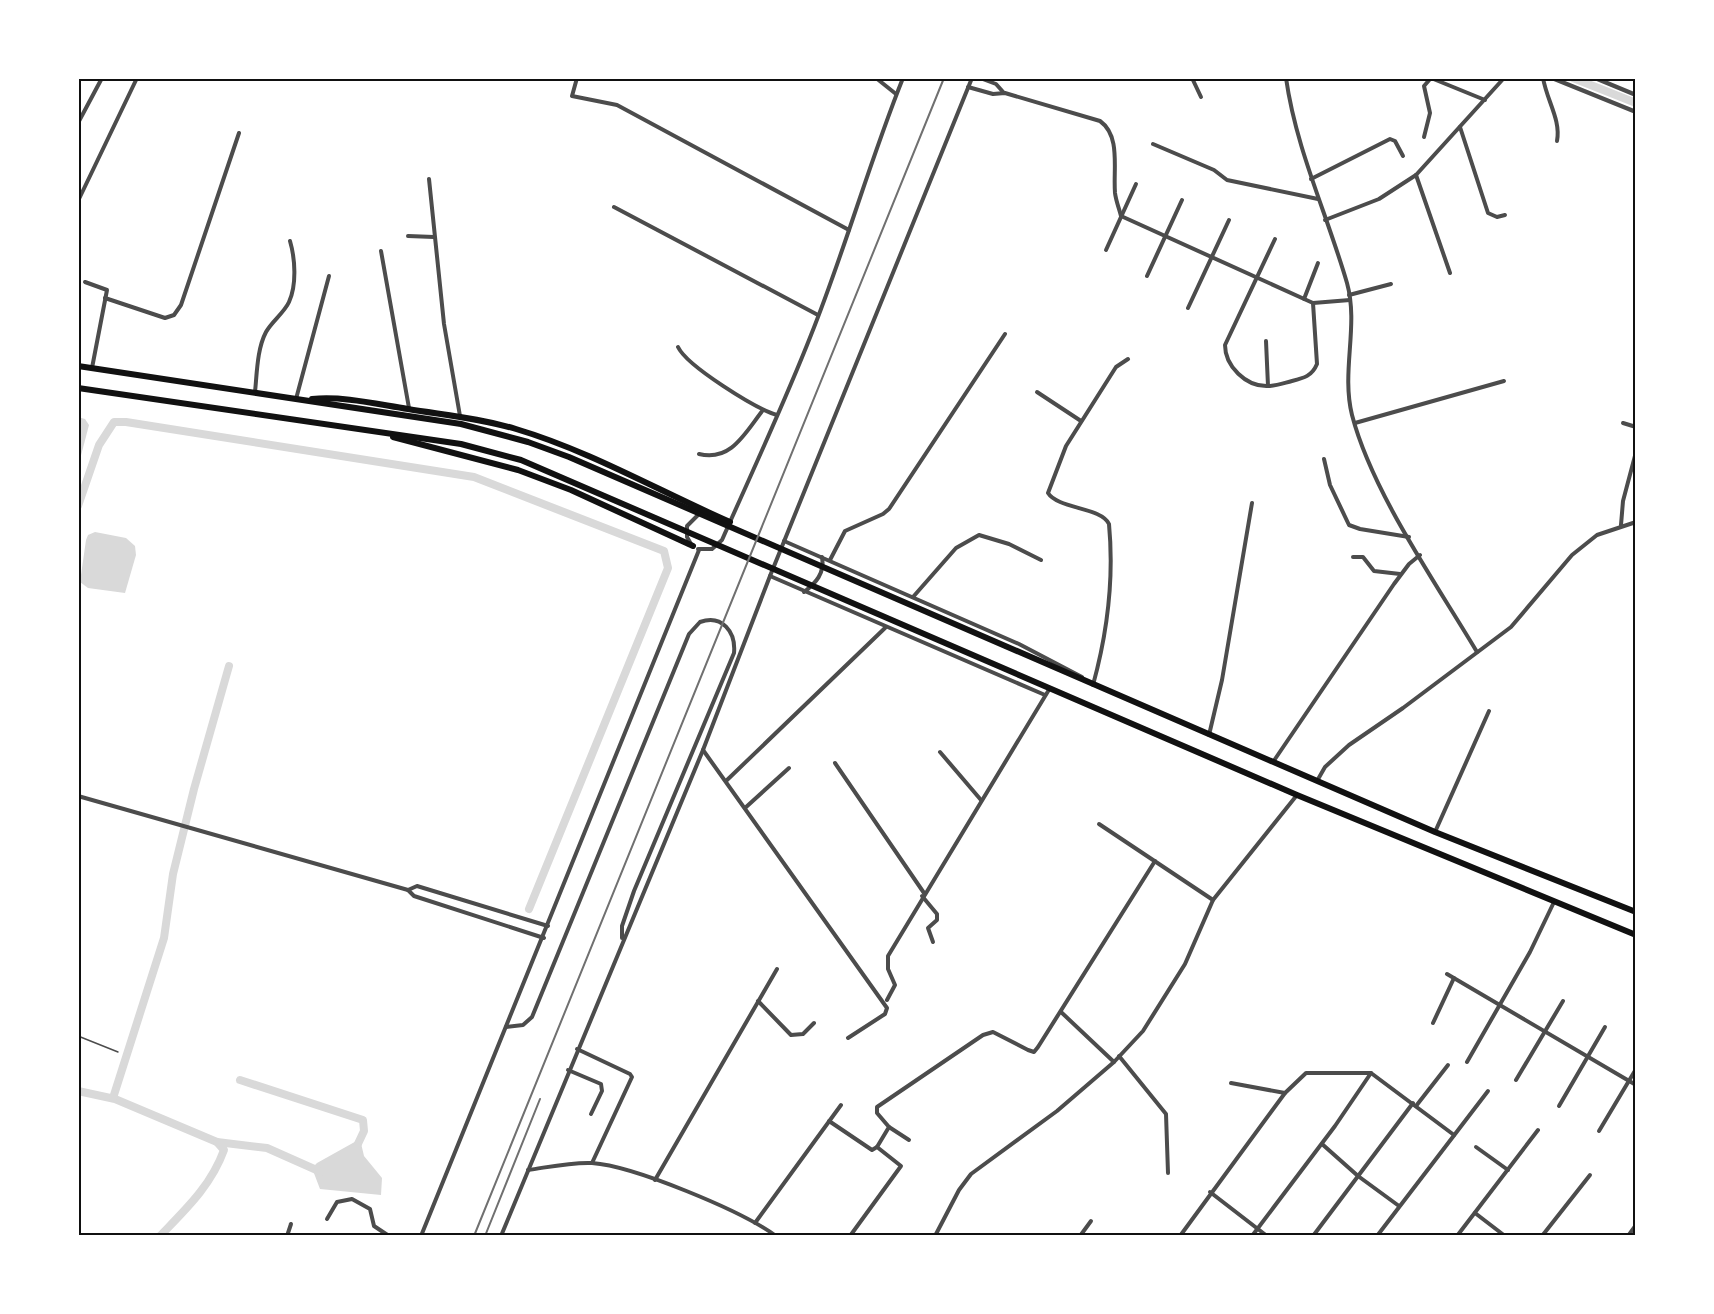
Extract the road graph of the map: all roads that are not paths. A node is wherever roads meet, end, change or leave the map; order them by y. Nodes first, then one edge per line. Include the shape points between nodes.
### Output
1 (102, 78) edge
2 (137, 78) edge
3 (577, 78) edge
4 (876, 78) edge
5 (903, 78) edge
6 (972, 78) edge
7 (980, 78) edge
8 (1192, 78) edge
9 (1286, 78) edge
10 (1504, 78) edge
11 (1543, 78) edge
12 (1552, 78) edge
13 (1595, 78) edge
14 (968, 87) junction
15 (1005, 93) junction
16 (896, 94) junction
17 (1636, 94) edge
18 (1201, 97) dead end
19 (1485, 100) junction
20 (1636, 112) edge
21 (78, 123) edge
22 (1460, 127) junction
23 (239, 133) dead end
24 (1424, 137) dead end
25 (1557, 141) dead end
26 (1153, 144) dead end
27 (1402, 156) dead end
28 (1416, 175) junction
29 (1311, 178) junction
30 (429, 179) dead end
31 (1136, 184) dead end
32 (1318, 199) junction
33 (1182, 200) dead end
34 (78, 201) edge
35 (614, 207) dead end
36 (1505, 215) dead end
37 (1121, 216) junction
38 (1229, 220) dead end
39 (1325, 220) junction
40 (849, 230) junction
41 (408, 236) dead end
42 (434, 237) junction
43 (1166, 238) junction
44 (1275, 239) dead end
45 (290, 241) dead end
46 (1106, 250) dead end
47 (381, 251) dead end
48 (1212, 259) junction
49 (1318, 263) dead end
50 (1450, 273) dead end
51 (329, 276) dead end
52 (1147, 276) dead end
53 (1257, 279) junction
54 (85, 282) dead end
55 (1391, 284) dead end
56 (105, 298) junction
57 (1350, 298) junction
58 (1304, 299) junction
59 (1313, 303) junction
60 (1188, 308) dead end
61 (818, 315) junction
62 (1005, 334) dead end
63 (1266, 341) dead end
64 (678, 347) dead end
65 (1128, 359) dead end
66 (78, 366) edge
67 (92, 368) junction
68 (1504, 381) dead end
69 (1268, 386) junction
70 (78, 388) edge
71 (1037, 392) dead end
72 (255, 393) junction
73 (300, 400) junction
74 (410, 409) junction
75 (763, 411) junction
76 (777, 415) junction
77 (460, 416) junction
78 (1081, 421) junction
79 (1355, 423) junction
80 (1623, 423) dead end
81 (1636, 427) edge
82 (383, 433) junction
83 (1636, 452) edge
84 (699, 454) dead end
85 (1324, 459) dead end
86 (1252, 503) dead end
87 (705, 512) junction
88 (730, 522) junction
89 (1636, 522) edge
90 (1621, 525) junction
91 (1409, 537) junction
92 (784, 541) junction
93 (693, 546) junction
94 (699, 550) junction
95 (1420, 555) junction
96 (822, 556) junction
97 (1353, 557) dead end
98 (830, 560) junction
99 (1041, 560) dead end
100 (1401, 574) junction
101 (770, 576) junction
102 (804, 592) junction
103 (913, 597) junction
104 (885, 627) junction
105 (1477, 652) junction
106 (1090, 683) junction
107 (1050, 688) junction
108 (1046, 695) junction
109 (1489, 711) dead end
110 (1209, 735) junction
111 (703, 750) junction
112 (940, 752) dead end
113 (835, 762) dead end
114 (1273, 762) junction
115 (789, 768) dead end
116 (726, 781) junction
117 (1317, 781) junction
118 (1298, 795) junction
119 (78, 796) edge
120 (981, 800) junction
121 (745, 808) junction
122 (1099, 824) dead end
123 (1435, 832) junction
124 (1155, 861) junction
125 (408, 890) junction
126 (923, 895) junction
127 (1214, 900) junction
128 (1554, 902) junction
129 (1636, 912) edge
130 (549, 926) junction
131 (1636, 935) edge
132 (544, 938) junction
133 (622, 940) junction
134 (933, 942) dead end
135 (777, 969) dead end
136 (1447, 974) dead end
137 (1454, 978) junction
138 (887, 1000) dead end
139 (1563, 1000) dead end
140 (758, 1001) junction
141 (1500, 1005) junction
142 (1061, 1012) junction
143 (814, 1023) dead end
144 (1433, 1023) dead end
145 (1605, 1026) dead end
146 (506, 1027) junction
147 (1545, 1031) junction
148 (78, 1036) edge
149 (848, 1038) dead end
150 (577, 1049) junction
151 (118, 1052) dead end
152 (1119, 1056) junction
153 (1587, 1057) junction
154 (1114, 1062) junction
155 (1467, 1062) dead end
156 (1448, 1065) dead end
157 (1636, 1069) edge
158 (568, 1070) junction
159 (1371, 1073) junction
160 (1516, 1080) dead end
161 (1629, 1081) junction
162 (1231, 1083) dead end
163 (1636, 1085) edge
164 (1488, 1091) dead end
165 (1285, 1093) junction
166 (841, 1105) dead end
167 (1415, 1105) junction
168 (1559, 1106) dead end
169 (591, 1114) dead end
170 (829, 1121) junction
171 (889, 1127) junction
172 (1538, 1130) dead end
173 (1599, 1131) dead end
174 (1454, 1134) junction
175 (909, 1140) dead end
176 (1322, 1144) junction
177 (877, 1147) junction
178 (1476, 1147) dead end
179 (592, 1163) junction
180 (528, 1170) junction
181 (1508, 1170) junction
182 (1168, 1173) dead end
183 (1590, 1175) dead end
184 (1358, 1176) junction
185 (655, 1180) junction
186 (1210, 1192) junction
187 (1399, 1206) junction
188 (1475, 1213) junction
189 (327, 1219) dead end
190 (1091, 1221) dead end
191 (755, 1223) junction
192 (291, 1224) dead end
193 (1636, 1225) edge
194 (1257, 1228) junction
195 (287, 1236) edge
196 (389, 1236) edge
197 (421, 1236) edge
198 (501, 1236) edge
199 (776, 1236) edge
200 (850, 1236) edge
201 (935, 1236) edge
202 (1080, 1236) edge
203 (1180, 1236) edge
204 (1251, 1236) edge
205 (1268, 1236) edge
206 (1313, 1236) edge
207 (1377, 1236) edge
208 (1457, 1236) edge
209 (1505, 1236) edge
210 (1542, 1236) edge
211 (1628, 1236) edge

1 - 21 street
2 - 34 street
3 - 40 street via 572,96 617,105
4 - 16 street
5 - 16 street
6 - 14 street
7 - 15 street via 996,84
8 - 18 street
9 - 29 street
10 - 19 street
11 - 25 street via 1557,121
12 - 20 street
13 - 17 street
14 - 15 street
14 - 92 street
15 - 37 street via 1107,126 1114,144 1115,195
16 - 40 street
19 - 22 street
19 - 24 street via 1431,78 1424,86 1430,113
22 - 28 street
22 - 36 street via 1488,213
23 - 56 street via 181,305 174,315 165,318
26 - 32 street via 1214,170 1227,180
27 - 29 street via 1390,139
28 - 39 street via 1379,199
28 - 50 street
29 - 32 street
30 - 42 street
31 - 37 street
32 - 39 street
33 - 43 street
35 - 61 street
37 - 43 street
37 - 46 street
38 - 48 street
39 - 57 street
40 - 61 street
41 - 42 street
42 - 77 street
43 - 48 street
43 - 52 street
44 - 53 street
45 - 72 street via 293,258 289,303 266,332 260,348
47 - 74 street
48 - 53 street
48 - 60 street
49 - 58 street
51 - 73 street
53 - 58 street
53 - 69 street via 1225,345 1225,356 1244,380
54 - 56 street via 107,290
55 - 57 street
56 - 67 street
57 - 59 street
57 - 79 street via 1349,387
58 - 59 street
59 - 69 street via 1317,364 1314,372
61 - 76 street
62 - 98 street via 890,509 845,531
63 - 69 street
64 - 75 street via 684,357
65 - 78 street via 1116,367
66 - 67 highway
67 - 72 highway
68 - 79 street
70 - 82 highway
71 - 78 street
72 - 73 highway
73 - 74 highway via 331,397
73 - 106 highway via 461,424 546,448
74 - 77 highway
75 - 76 street
75 - 84 street via 725,452 714,457
76 - 88 street
77 - 87 highway via 536,435
78 - 106 street via 1048,493 1103,517 1109,524 1109,587 1103,640
79 - 91 street via 1370,463
80 - 81 street
82 - 93 highway via 418,446 518,470
82 - 107 highway via 461,444 539,467
83 - 90 street
85 - 91 street via 1330,485 1348,525
86 - 110 street
87 - 88 highway
87 - 93 street via 693,517 687,526 687,537
88 - 94 street via 722,540 712,549
89 - 90 street
90 - 105 street via 1597,535 1572,555 1521,617
91 - 95 street
92 - 96 street
92 - 101 street
93 - 94 street
94 - 130 street
95 - 100 street
95 - 105 street
96 - 98 street
96 - 102 street via 824,566 816,583
97 - 100 street via 1363,557 1374,571
98 - 103 street
99 - 103 street via 979,535 956,548
100 - 114 street
101 - 102 street
101 - 111 street
102 - 104 street
103 - 106 street via 1051,659
104 - 108 street
104 - 116 street
105 - 117 street via 1349,745 1325,767
106 - 110 highway
107 - 108 street
107 - 118 highway
108 - 120 street
109 - 123 street
110 - 114 highway
111 - 116 street
111 - 133 street
112 - 120 street
113 - 126 street
114 - 117 highway
115 - 121 street
116 - 121 street
117 - 123 highway
118 - 127 street
118 - 128 highway
119 - 125 street
120 - 126 street
121 - 149 street via 887,1008 885,1014
122 - 124 street
123 - 129 highway
124 - 127 street
124 - 142 street
125 - 130 street via 417,886
125 - 132 street via 414,896
126 - 134 street via 938,914 928,928
126 - 138 street via 888,956 888,969 895,985
127 - 152 street via 1168,993 1143,1031
128 - 131 highway
128 - 141 street
130 - 132 street
132 - 146 street
133 - 146 street via 627,910 734,653 732,634 717,621 700,622 689,634 532,1017 523,1025
133 - 150 street
135 - 140 street
136 - 137 street
137 - 141 street
137 - 144 street
139 - 147 street
140 - 143 street via 791,1035 803,1034
140 - 185 street
141 - 147 street
141 - 155 street
142 - 154 street
142 - 171 street via 1034,1052 993,1032 974,1041 877,1107 877,1113
145 - 153 street
146 - 197 street
147 - 153 street
147 - 160 street
148 - 151 lane
150 - 158 street
150 - 179 street via 632,1077
152 - 154 street
152 - 182 street via 1166,1114
153 - 161 street
153 - 168 street
154 - 201 street via 1057,1111 971,1174 958,1190
156 - 167 street
157 - 161 street
158 - 169 street via 601,1084 602,1091
158 - 180 street
159 - 165 street via 1306,1073
159 - 167 street
159 - 176 street
161 - 163 street
161 - 173 street
162 - 165 street
164 - 174 street
165 - 186 street
166 - 170 street
167 - 174 street
167 - 184 street
170 - 177 street via 872,1150
170 - 191 street
171 - 175 street
171 - 177 street
172 - 181 street
174 - 187 street
176 - 184 street
176 - 194 street
177 - 200 street via 901,1168
178 - 181 street
179 - 180 street
179 - 185 street
180 - 198 street
181 - 188 street
183 - 210 street
184 - 187 street
184 - 206 street
185 - 191 street
186 - 194 street
186 - 203 street
187 - 207 street
188 - 208 street
188 - 209 street
189 - 196 street via 337,1202 352,1199 370,1209 374,1226
190 - 202 street
191 - 199 street
192 - 195 street
193 - 211 street
194 - 204 street
194 - 205 street

